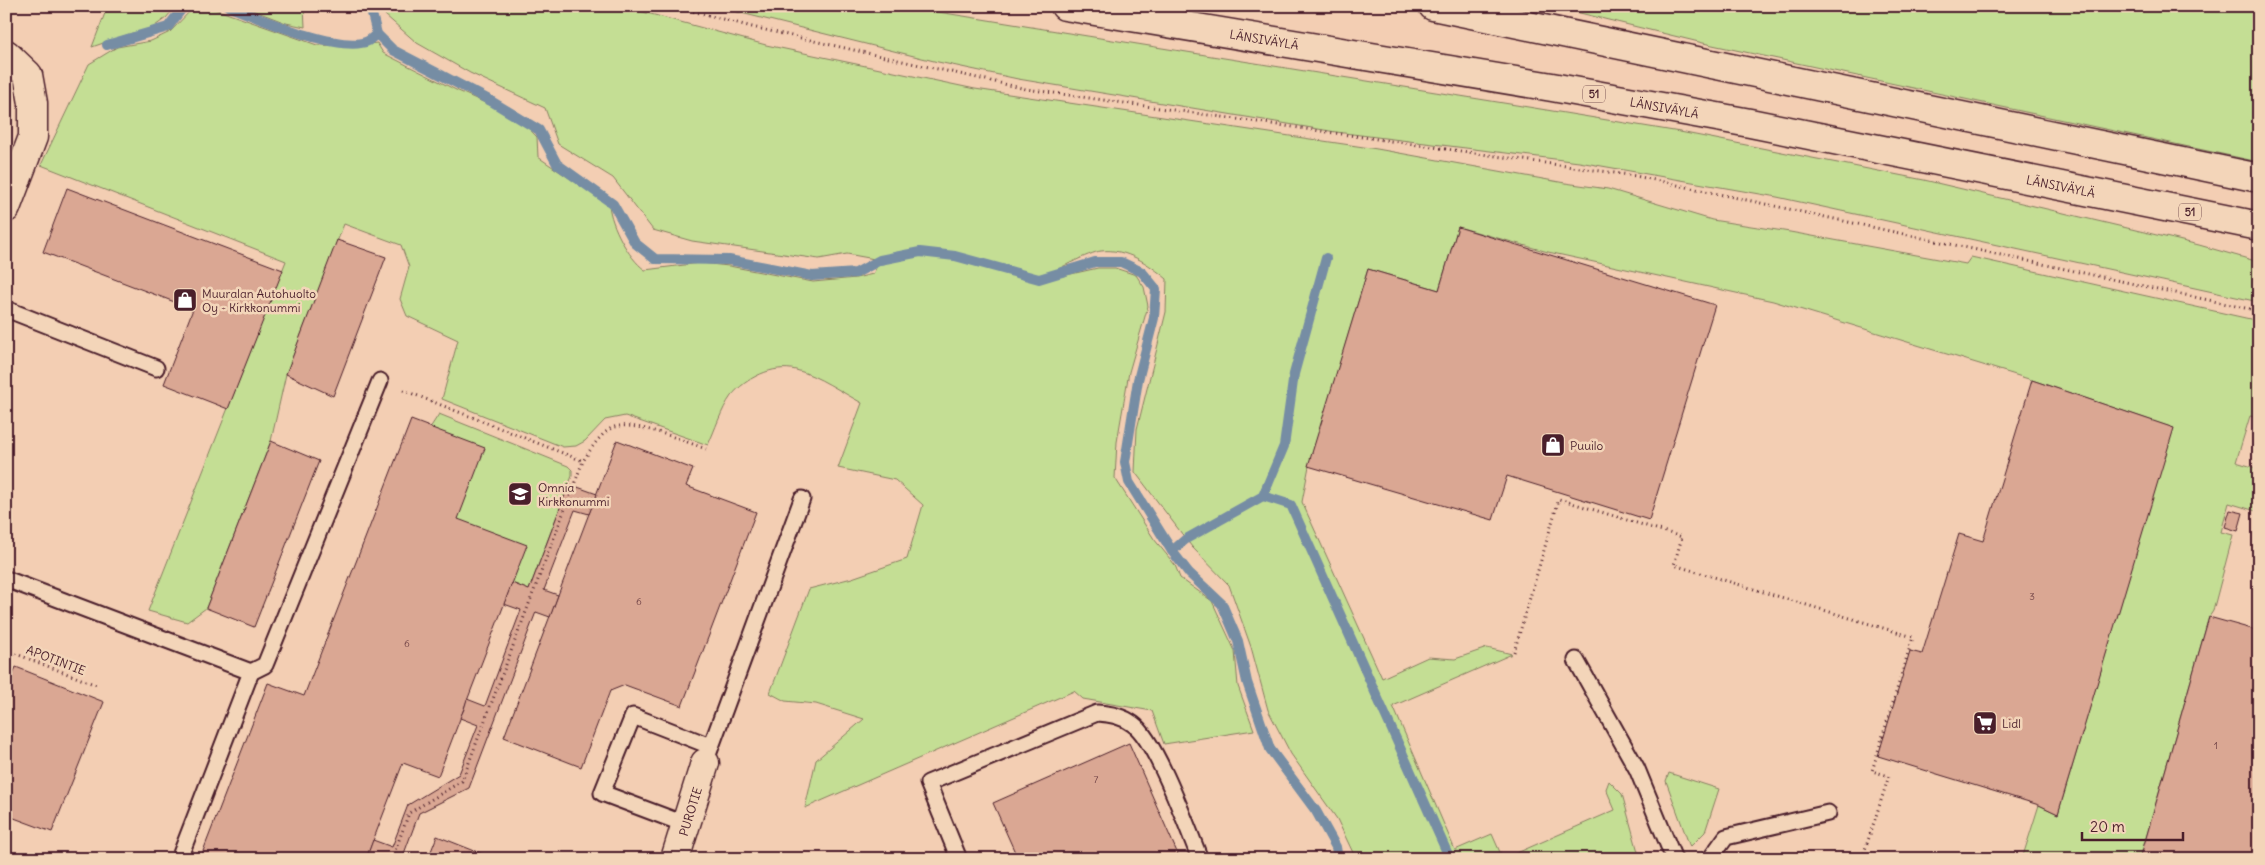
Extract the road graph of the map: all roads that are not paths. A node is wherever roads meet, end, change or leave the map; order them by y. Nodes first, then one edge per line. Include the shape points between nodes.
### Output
1 (1065, 6) edge
2 (1433, 6) edge
3 (6, 54) edge
4 (2259, 178) edge
5 (6, 208) edge
6 (2259, 226) edge
7 (6, 310) edge
8 (156, 368) dead end
9 (380, 381) road end
10 (802, 499) dead end
11 (6, 579) edge
12 (1576, 660) dead end
13 (252, 672) junction
14 (708, 754) junction
15 (1828, 813) dead end
16 (687, 825) junction
17 (179, 859) edge
18 (675, 859) edge
19 (959, 859) edge
20 (1200, 859) edge
21 (1674, 859) edge
22 (1710, 859) edge

1 - 6 main road, LÄNSIVÄYLÄ / 51 via 1599,95
2 - 4 main road
3 - 5 main road via 28,75 33,103 33,137
7 - 8 lane
9 - 13 lane via 265,664
10 - 14 lane
11 - 13 lane
12 - 21 lane via 1637,769
13 - 17 lane
14 - 16 main road, PUROTIE
14 - 16 lane via 633,716 602,793
15 - 22 lane via 1726,837
16 - 18 main road, PUROTIE
19 - 20 lane via 928,783 1097,713 1114,714 1134,725 1151,744

